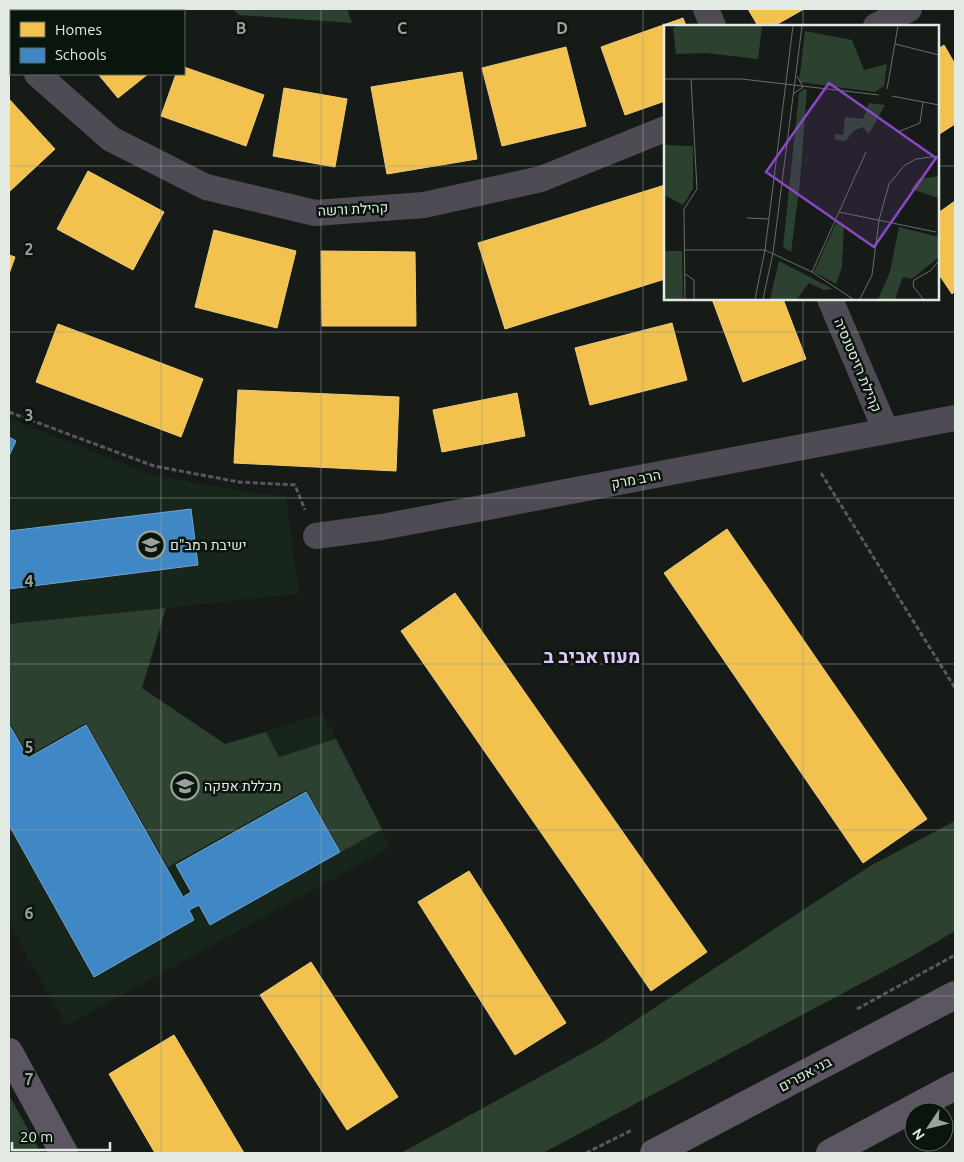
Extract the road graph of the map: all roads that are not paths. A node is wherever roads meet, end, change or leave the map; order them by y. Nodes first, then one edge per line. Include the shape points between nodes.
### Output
1 (706, 9) edge
2 (909, 9) edge
3 (713, 25) edge
4 (878, 25) edge
5 (38, 75) edge
6 (664, 129) edge
7 (830, 300) edge
8 (955, 418) edge
9 (886, 431) junction
10 (316, 536) road end
11 (955, 995) edge
12 (9, 1052) edge
13 (955, 1086) edge
14 (64, 1153) edge
15 (654, 1153) edge
16 (830, 1153) edge

1 - 3 street
2 - 4 street
5 - 6 street, קהילת ורשה via 111,139 206,187 315,213 424,205 541,179
7 - 9 street, קהילת רזיסטנסיה
8 - 9 street, הרב מרק
9 - 10 street, הרב מרק via 382,527
11 - 15 main road, בני אפרים
12 - 14 main road
13 - 16 main road

